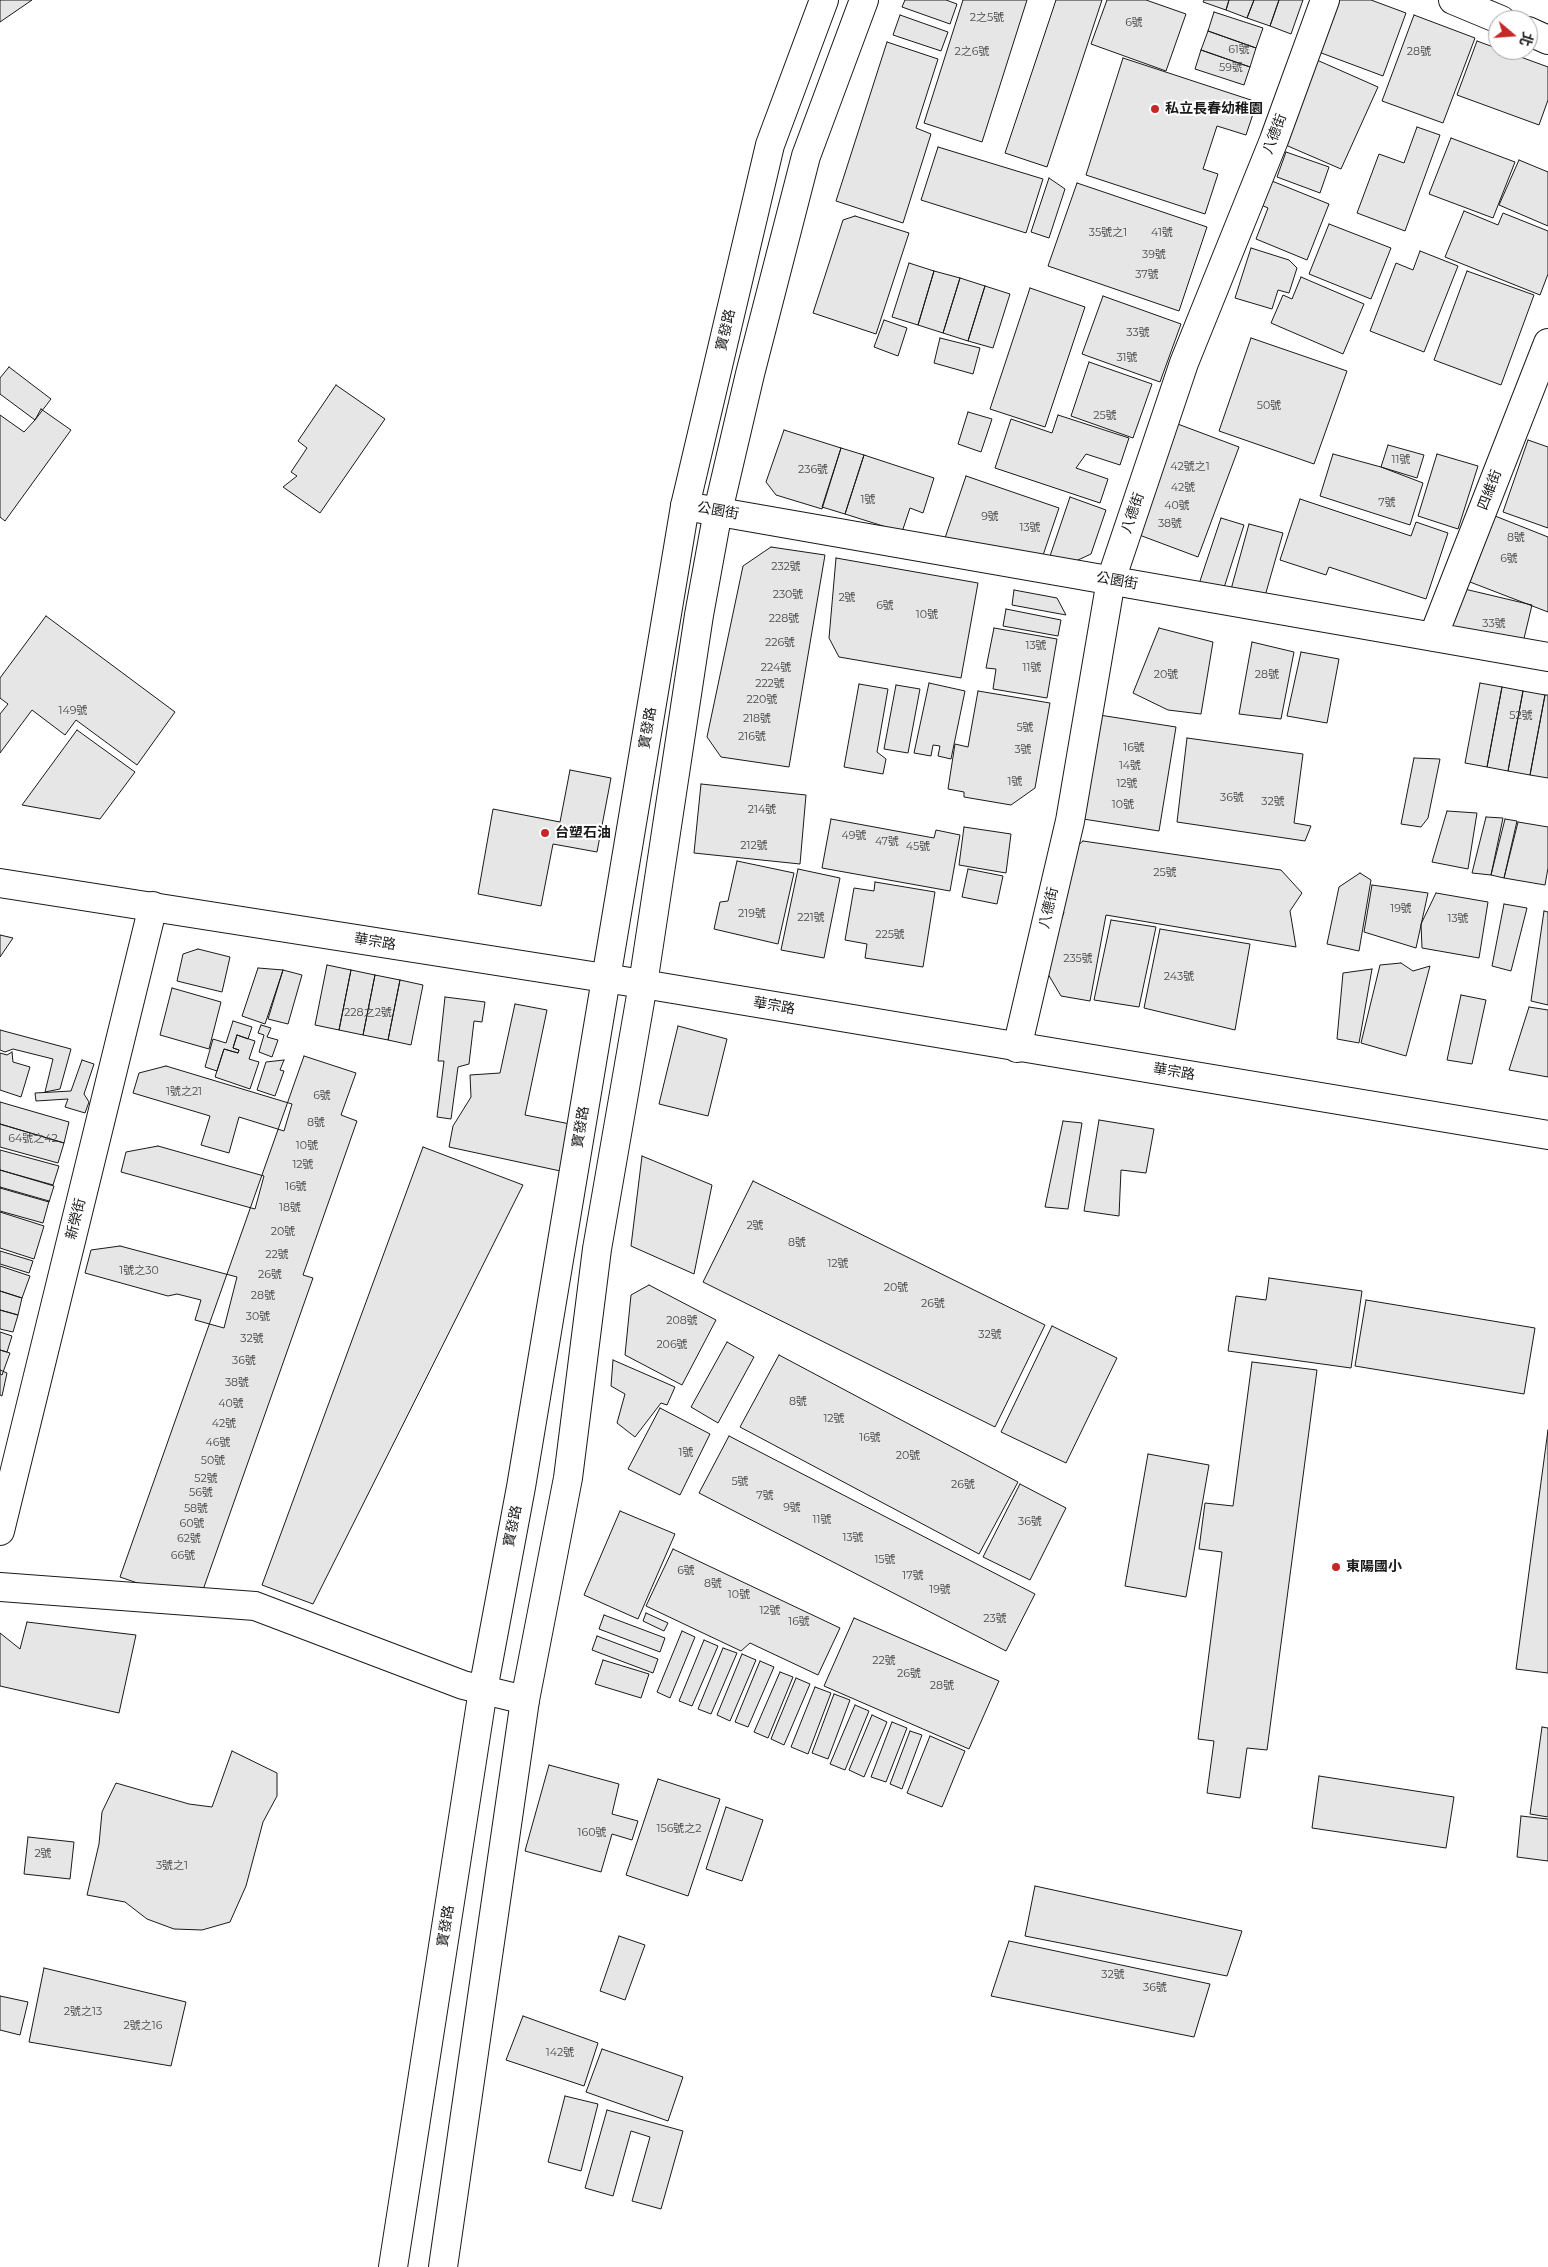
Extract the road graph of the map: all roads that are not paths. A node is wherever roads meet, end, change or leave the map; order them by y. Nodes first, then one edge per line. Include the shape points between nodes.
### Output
1 (824, 0) edge
2 (864, 0) edge
3 (1325, 0) edge
4 (1453, 0) edge
5 (1488, 15) edge
6 (1548, 343) edge
7 (686, 506) junction
8 (718, 511) junction
9 (1111, 580) junction
10 (1433, 637) junction
11 (1548, 657) edge
12 (0, 883) edge
13 (153, 906) junction
14 (605, 979) junction
15 (642, 984) junction
16 (1017, 1048) junction
17 (1548, 1135) edge
18 (0, 1531) edge
19 (0, 1587) edge
20 (483, 1690) junction
21 (525, 1700) junction
22 (393, 2267) edge
23 (443, 2267) edge

1 - 7 main road, 寶發路 via 770,145
2 - 8 main road via 806,156
3 - 9 main road, 八德街 via 1274,140 1184,363
4 - 5 main road
6 - 10 main road, 四維街
7 - 8 main road, 公園街
7 - 14 main road, 寶發路
8 - 9 main road, 公園街
8 - 15 main road
9 - 10 main road, 公園街
9 - 16 main road, 八德街 via 1070,821
10 - 11 main road, 公園街
12 - 13 main road, 華宗路
13 - 14 main road, 華宗路
13 - 18 main road, 新榮街
14 - 15 main road, 華宗路
14 - 20 main road, 寶發路 via 521,1487
15 - 16 main road, 華宗路
15 - 21 main road via 598,1249 568,1478
16 - 17 main road, 華宗路
19 - 20 main road via 256,1606
20 - 21 main road
20 - 22 main road, 寶發路
21 - 23 main road

